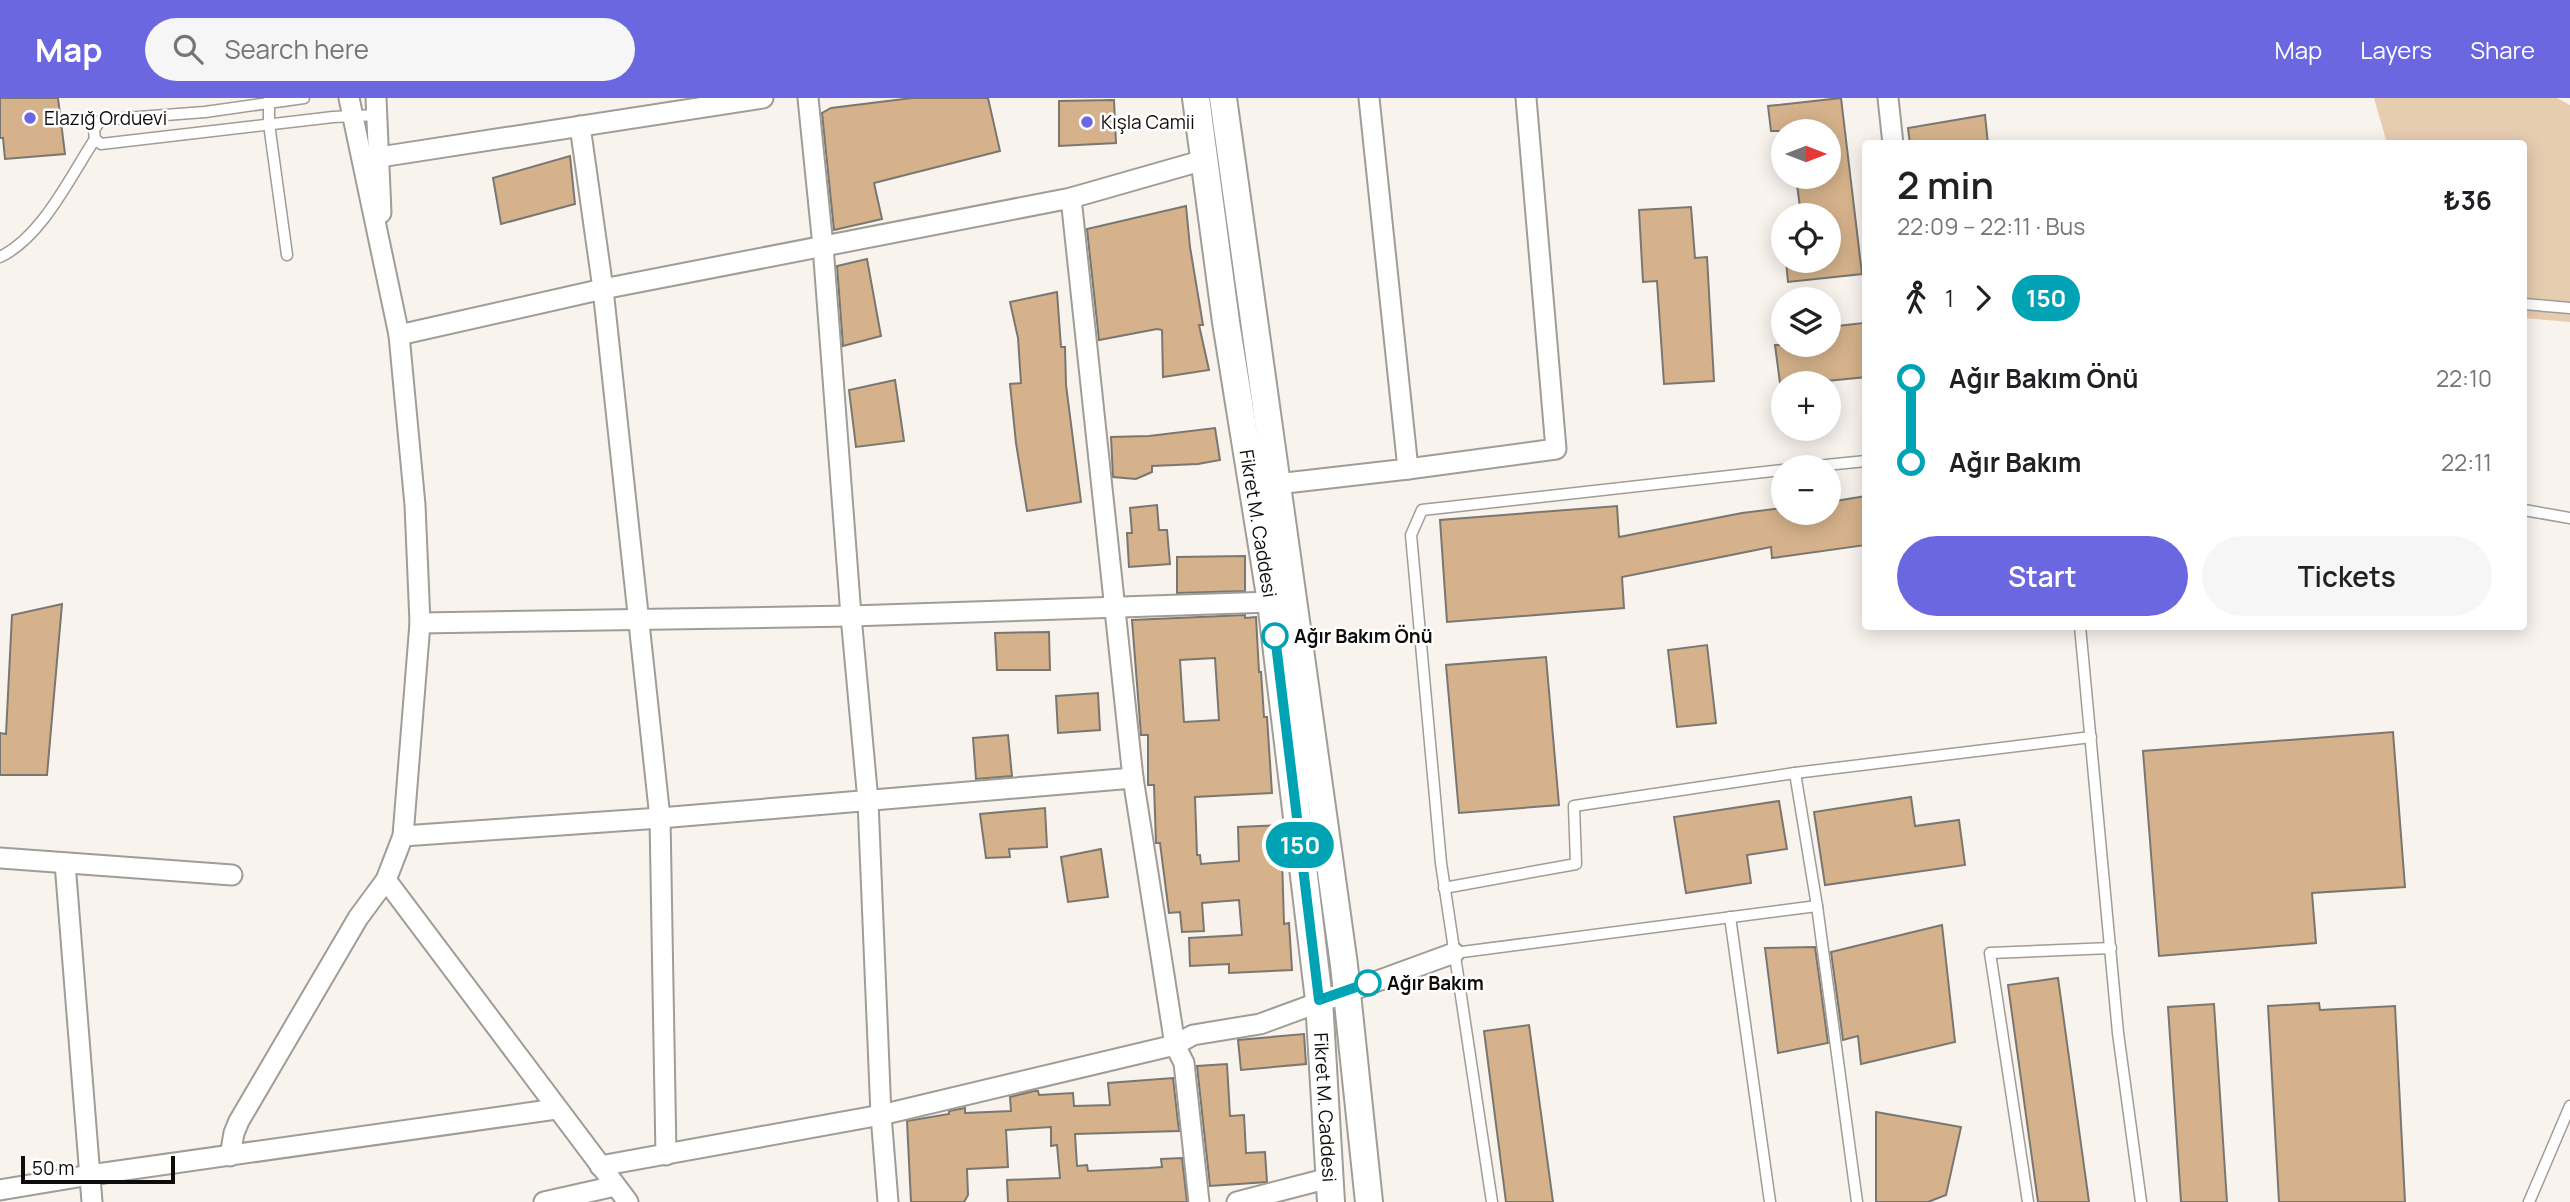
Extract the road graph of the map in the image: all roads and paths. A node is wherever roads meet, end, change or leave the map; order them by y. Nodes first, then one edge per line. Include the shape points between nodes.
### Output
1 (304, 98) edge
2 (763, 98) edge
3 (808, 98) edge
4 (1196, 98) edge
5 (1223, 98) edge
6 (1369, 98) edge
7 (1526, 98) edge
8 (1888, 98) edge
9 (269, 100) edge
10 (377, 106) edge
11 (351, 107) edge
12 (269, 124) junction
13 (580, 126) junction
14 (95, 139) junction
15 (1893, 140) edge
16 (380, 157) junction
17 (1204, 160) junction
18 (1071, 198) junction
19 (823, 246) junction
20 (287, 255) dead end
21 (381, 256) junction
22 (0, 257) edge
23 (603, 289) junction
24 (2527, 304) edge
25 (2570, 309) edge
26 (399, 335) junction
27 (1862, 461) edge
28 (1841, 464) edge
29 (1408, 469) junction
30 (1771, 471) edge
31 (1277, 484) junction
32 (2527, 511) edge
33 (2570, 518) edge
34 (1271, 602) junction
35 (1116, 605) junction
36 (851, 616) junction
37 (638, 619) junction
38 (420, 623) junction
39 (2080, 630) edge
40 (2091, 737) junction
41 (1795, 773) junction
42 (1133, 778) junction
43 (868, 801) junction
44 (660, 818) junction
45 (403, 836) junction
46 (0, 858) edge
47 (65, 863) junction
48 (232, 874) dead end
49 (386, 880) junction
50 (1444, 888) junction
51 (1817, 906) junction
52 (1730, 917) junction
53 (2110, 948) junction
54 (1454, 953) junction
55 (1347, 990) junction
56 (1319, 1000) junction
57 (1175, 1045) junction
58 (2570, 1106) edge
59 (556, 1109) junction
60 (881, 1115) junction
61 (666, 1154) junction
62 (230, 1156) junction
63 (600, 1166) junction
64 (90, 1175) junction
65 (615, 1186) junction
66 (0, 1190) edge
67 (1330, 1190) edge
68 (92, 1202) edge
69 (544, 1202) edge
70 (628, 1202) edge
71 (888, 1202) edge
72 (1199, 1202) edge
73 (1237, 1202) edge
74 (1369, 1202) edge
75 (1492, 1202) edge
76 (1770, 1202) edge
77 (1857, 1202) edge
78 (2028, 1202) edge
79 (2141, 1202) edge
80 (2529, 1202) edge

1 - 9 lane
2 - 13 street
3 - 19 street
4 - 17 main road, Fikret M. Caddesi
5 - 31 main road
6 - 29 street
7 - 29 street via 1556,449
8 - 15 street
9 - 12 lane
9 - 14 lane via 205,112 100,121
10 - 11 lane
10 - 16 street
11 - 12 lane
11 - 21 street
12 - 14 lane via 101,144
12 - 20 lane
13 - 16 street
13 - 23 street
14 - 22 lane via 38,227
16 - 21 street
17 - 18 street
17 - 34 main road, Fikret M. Caddesi
18 - 19 street
18 - 35 street
19 - 23 street
19 - 36 street
21 - 26 street
23 - 26 street
23 - 37 street
24 - 25 lane
26 - 38 street via 415,505
27 - 28 lane
29 - 31 street
30 - 50 lane via 1422,510 1411,535
31 - 55 main road
32 - 33 lane
34 - 35 street
34 - 56 main road, Fikret M. Caddesi
35 - 36 street
35 - 42 street
36 - 37 street
36 - 43 street
37 - 38 street
37 - 44 street
38 - 45 street
39 - 40 lane
40 - 41 lane
40 - 53 lane
41 - 50 lane via 1574,806 1576,864
41 - 51 lane
42 - 43 street
42 - 57 street
43 - 44 street
43 - 60 street
44 - 45 street
44 - 61 street
45 - 49 street
46 - 47 street
47 - 48 street
47 - 64 street
49 - 59 street
49 - 62 street via 358,918 239,1121
50 - 54 lane
51 - 52 lane
51 - 77 lane
52 - 54 lane
52 - 76 lane
53 - 78 lane via 1990,953
53 - 79 lane
54 - 55 street
54 - 75 lane
55 - 56 street
55 - 74 main road
56 - 57 street via 1260,1024 1193,1035
56 - 67 main road, Fikret M. Caddesi
57 - 60 street
57 - 72 street via 1184,1063
58 - 80 lane
59 - 62 street
59 - 63 street
60 - 61 street
60 - 71 street
61 - 63 street
62 - 64 street
63 - 65 street
64 - 66 street
64 - 68 street
65 - 69 street
65 - 70 street
67 - 73 street

